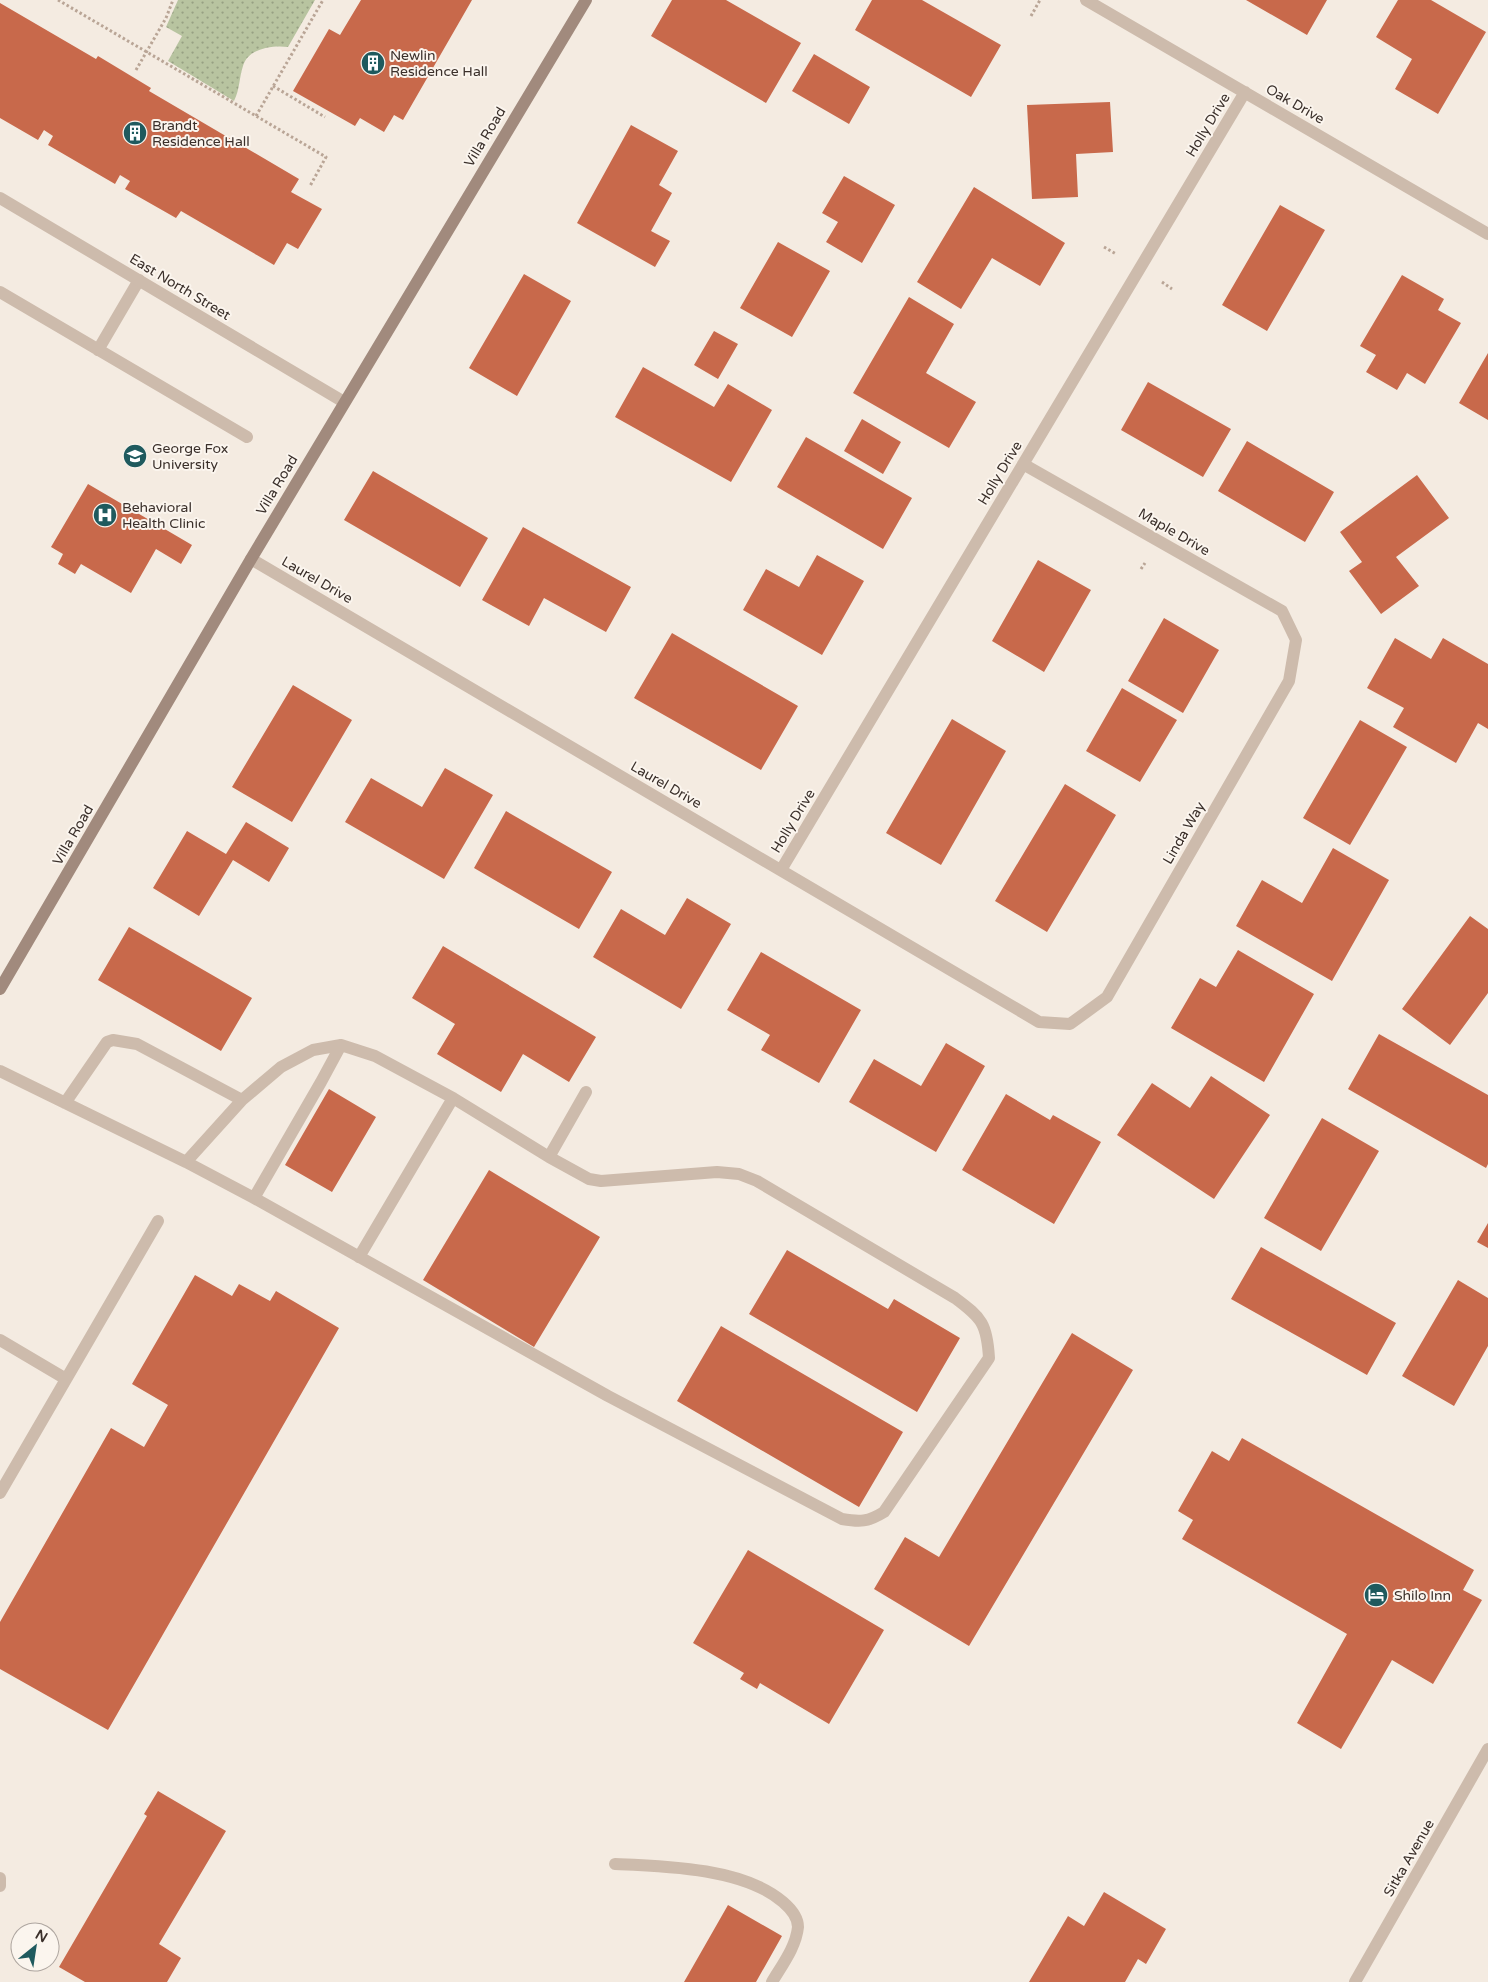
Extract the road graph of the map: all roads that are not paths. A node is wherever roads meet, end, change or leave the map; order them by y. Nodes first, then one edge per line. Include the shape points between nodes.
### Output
1 (586, 0) edge
2 (1086, 0) edge
3 (1245, 92) junction
4 (0, 198) edge
5 (1488, 234) edge
6 (140, 280) junction
7 (0, 292) edge
8 (98, 350) junction
9 (344, 402) junction
10 (247, 437) dead end
11 (1023, 464) junction
12 (251, 559) junction
13 (1296, 640) joint
14 (781, 870) junction
15 (0, 989) edge
16 (1070, 1024) joint
17 (341, 1045) junction
18 (0, 1071) edge
19 (586, 1092) dead end
20 (454, 1098) junction
21 (242, 1100) junction
22 (65, 1103) junction
23 (549, 1157) junction
24 (186, 1162) junction
25 (254, 1198) junction
26 (158, 1221) dead end
27 (359, 1257) junction
28 (0, 1340) edge
29 (66, 1378) junction
30 (0, 1493) edge
31 (1488, 1750) edge
32 (615, 1864) dead end
33 (0, 1878) edge
34 (0, 1886) edge
35 (772, 1982) edge
36 (1355, 1982) edge

1 - 9 main road, Villa Road
2 - 3 street, Oak Drive
3 - 5 street, Oak Drive
3 - 11 street, Holly Drive
4 - 6 street, East North Street
6 - 8 street
6 - 9 street, East North Street
7 - 8 street
8 - 10 street
9 - 12 main road, Villa Road
11 - 13 street, Maple Drive via 1282,611
11 - 14 street, Holly Drive
12 - 14 street, Laurel Drive
12 - 15 main road, Villa Road
13 - 16 street, Linda Way via 1289,681 1106,997
14 - 16 street, Laurel Drive via 1039,1022
17 - 20 street via 375,1056
17 - 21 street via 313,1050 281,1067
17 - 25 street
18 - 22 street
19 - 23 street
20 - 23 street
20 - 27 street
21 - 22 street via 137,1044 113,1040 107,1042
21 - 24 street
22 - 24 street
23 - 27 street via 589,1179 601,1181 717,1172 739,1174 955,1298 982,1320 988,1335 989,1358 884,1512 860,1522 842,1520 608,1396
24 - 25 street
25 - 27 street
26 - 29 street
28 - 29 street
29 - 30 street
31 - 36 street, Sitka Avenue
32 - 35 street via 660,1865 721,1875 744,1880 772,1893 792,1911 798,1926 792,1947
33 - 34 street

